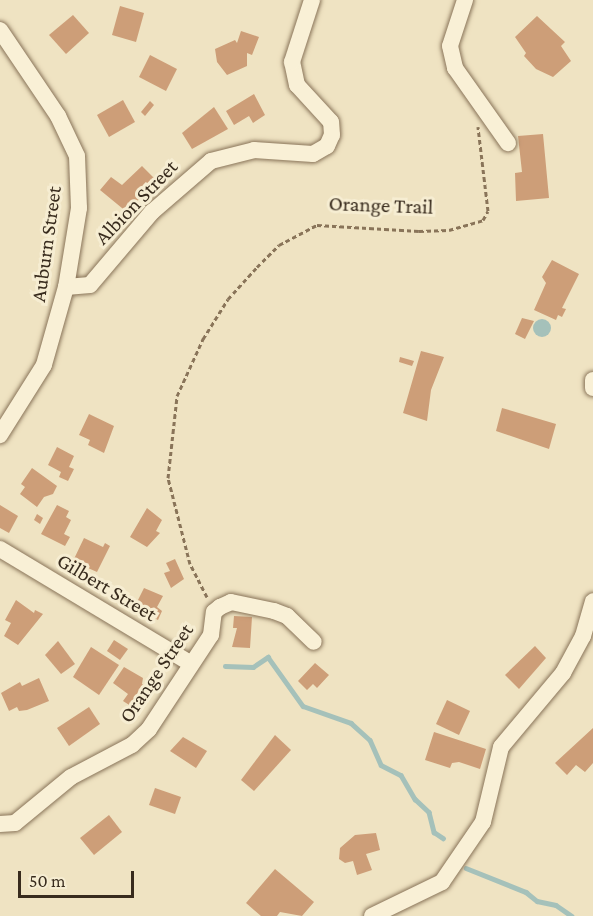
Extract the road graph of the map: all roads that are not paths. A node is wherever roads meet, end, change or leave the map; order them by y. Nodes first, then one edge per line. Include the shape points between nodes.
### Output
1 (312, 0) edge
2 (465, 0) edge
3 (0, 30) edge
4 (508, 143) dead end
5 (66, 287) junction
6 (593, 380) edge
7 (593, 388) edge
8 (0, 435) edge
9 (0, 549) edge
10 (593, 601) edge
11 (314, 642) dead end
12 (190, 663) junction
13 (0, 824) edge
14 (372, 916) edge

1 - 5 street, Albion Street via 292,62 297,85 331,122 332,135 327,146 313,154 254,150 211,160 152,212 90,285
2 - 4 street via 450,46 455,68
3 - 5 street, Auburn Street via 58,116 77,156 78,208
5 - 8 street, Auburn Street via 44,365
6 - 7 street
9 - 12 street, Gilbert Street
10 - 14 street via 583,636 563,673 501,747 483,822 442,882
11 - 12 street, Orange Street via 287,616 231,602 214,612 211,635
12 - 13 street, Orange Street via 148,729 132,745 71,777 15,823

